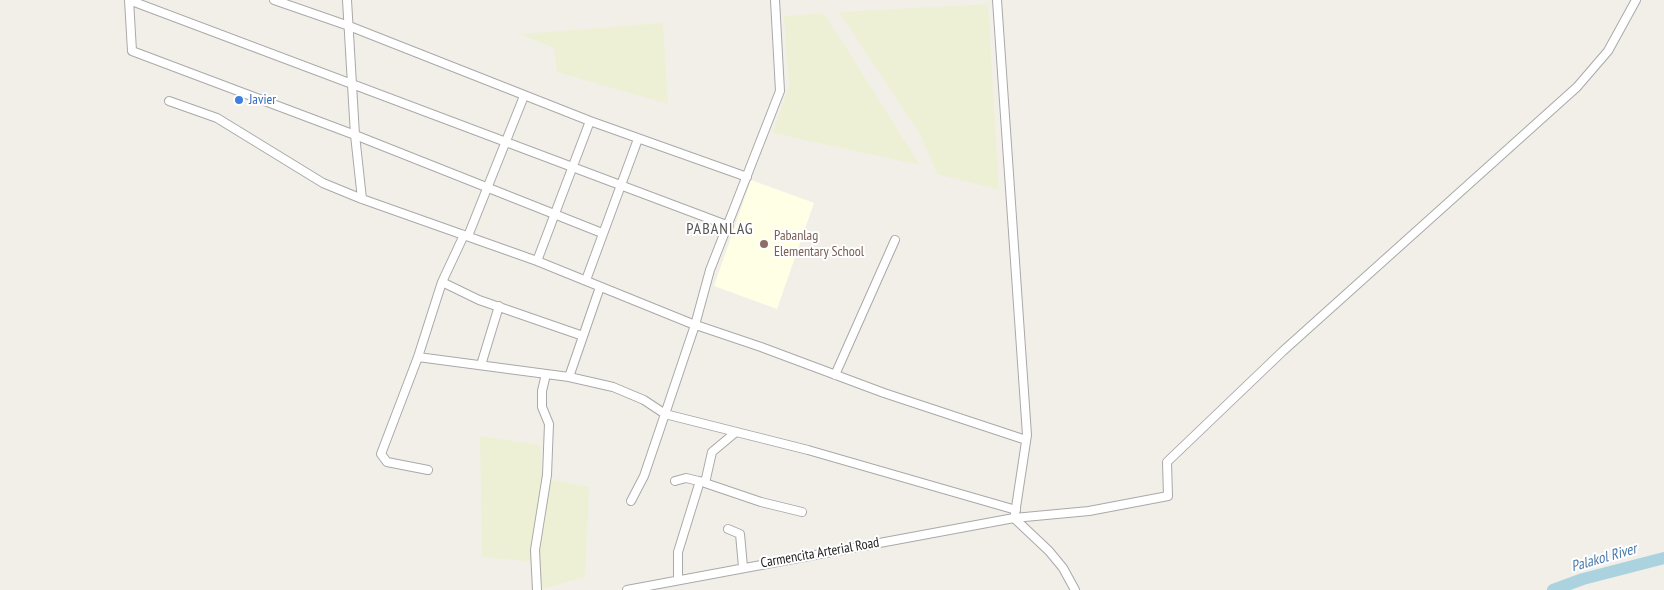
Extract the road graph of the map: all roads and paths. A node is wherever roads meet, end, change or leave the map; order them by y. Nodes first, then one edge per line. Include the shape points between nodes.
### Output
1 (129, 0) edge
2 (274, 0) edge
3 (347, 0) edge
4 (774, 0) edge
5 (997, 0) edge
6 (1636, 0) edge
7 (348, 26) junction
8 (352, 83) junction
9 (524, 96) junction
10 (170, 100) dead end
11 (590, 121) junction
12 (355, 135) junction
13 (638, 139) junction
14 (506, 141) junction
15 (573, 167) junction
16 (747, 178) junction
17 (621, 185) junction
18 (487, 187) junction
19 (362, 199) junction
20 (555, 214) junction
21 (728, 226) junction
22 (602, 233) junction
23 (466, 236) junction
24 (895, 240) dead end
25 (537, 261) junction
26 (586, 280) junction
27 (442, 282) junction
28 (600, 287) junction
29 (499, 306) junction
30 (695, 325) junction
31 (584, 336) junction
32 (418, 357) junction
33 (481, 365) junction
34 (546, 374) junction
35 (835, 375) junction
36 (569, 377) junction
37 (665, 414) junction
38 (736, 432) junction
39 (1026, 440) junction
40 (428, 470) dead end
41 (675, 481) dead end
42 (702, 482) junction
43 (631, 501) dead end
44 (802, 512) dead end
45 (1015, 514) junction
46 (728, 529) dead end
47 (744, 567) junction
48 (678, 579) junction
49 (537, 590) edge
50 (627, 590) edge
51 (1075, 590) edge

1 - 8 street
1 - 12 street via 132,51
2 - 7 street
3 - 7 street
4 - 16 street via 780,91
5 - 39 street
6 - 45 street, Carmencita Arterial Road via 1608,51 1577,87 1289,345 1167,462 1168,496 1089,511
7 - 8 street
7 - 9 street
8 - 12 street
8 - 14 street
9 - 11 street
9 - 14 street
10 - 19 street via 217,118 323,183
11 - 13 street
11 - 15 street
12 - 18 street
12 - 19 street
13 - 16 street
13 - 17 street
14 - 15 street
14 - 18 street
15 - 17 street
15 - 20 street
16 - 21 street
17 - 21 street
17 - 22 street
18 - 20 street
18 - 23 street
19 - 23 street
20 - 22 street
20 - 25 street
21 - 30 street via 710,270
22 - 26 street
23 - 25 street
23 - 27 street
24 - 35 street
25 - 26 street
26 - 28 street
27 - 29 street
27 - 32 street
28 - 30 street
28 - 31 street
29 - 31 street
29 - 33 street
30 - 35 street
30 - 37 street
31 - 36 street
32 - 33 street
32 - 40 street via 381,454 387,462
33 - 34 street
34 - 36 street
34 - 49 street via 542,407 549,424 547,475 535,550
35 - 39 street
36 - 37 street via 613,387 644,400
37 - 38 street
37 - 43 street via 644,476
38 - 42 street via 712,452
38 - 45 street via 969,495
39 - 45 street
41 - 42 street via 686,478
42 - 44 street
42 - 48 street via 678,552
45 - 47 street, Carmencita Arterial Road
45 - 51 street via 1062,568
46 - 47 street via 740,534
47 - 48 street, Carmencita Arterial Road
48 - 50 street, Carmencita Arterial Road

